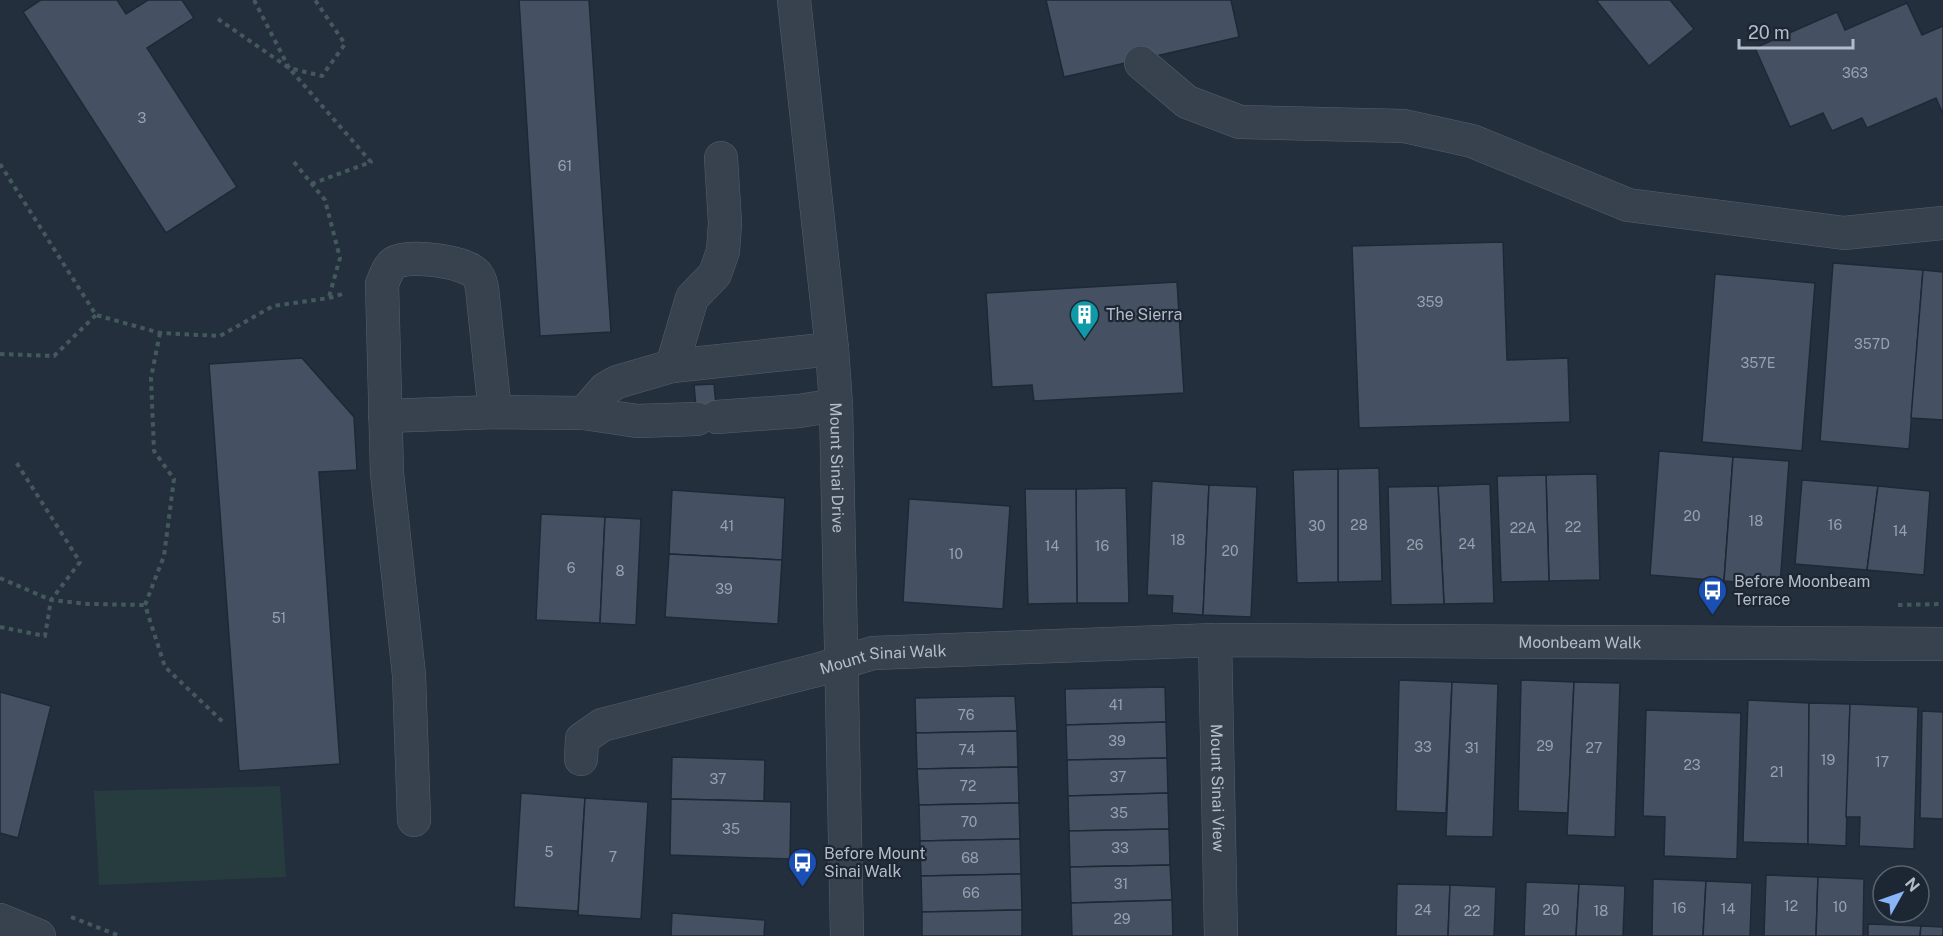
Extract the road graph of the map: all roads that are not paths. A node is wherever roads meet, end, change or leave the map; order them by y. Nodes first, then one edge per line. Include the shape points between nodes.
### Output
1 (794, 0) edge
2 (1141, 63) dead end
3 (721, 158) dead end
4 (1943, 223) edge
5 (832, 350) junction
6 (672, 366) junction
7 (836, 405) junction
8 (495, 412) junction
9 (584, 412) junction
10 (384, 416) junction
11 (1215, 640) junction
12 (1943, 644) edge
13 (842, 663) junction
14 (581, 759) dead end
15 (414, 820) dead end
16 (0, 920) edge
17 (39, 936) edge
18 (847, 936) edge
19 (1221, 936) edge

1 - 5 street, Mount Sinai Drive
2 - 4 street via 1187,102 1240,122 1404,126 1472,141 1628,205 1844,233
3 - 6 street via 723,251 715,274 692,298
5 - 6 street
5 - 7 street, Mount Sinai Drive
6 - 9 street via 617,382
7 - 9 street via 638,422
7 - 13 street, Mount Sinai Drive
8 - 9 street
8 - 10 street
8 - 10 street via 482,288 477,274 450,262 412,259 395,262 382,284
10 - 15 street via 409,675
11 - 12 street, Moonbeam Walk
11 - 13 street, Mount Sinai Walk via 873,653
11 - 19 street, Mount Sinai View
13 - 14 street, Mount Sinai Walk via 602,725 582,739
13 - 18 street, Mount Sinai Drive
16 - 17 street

